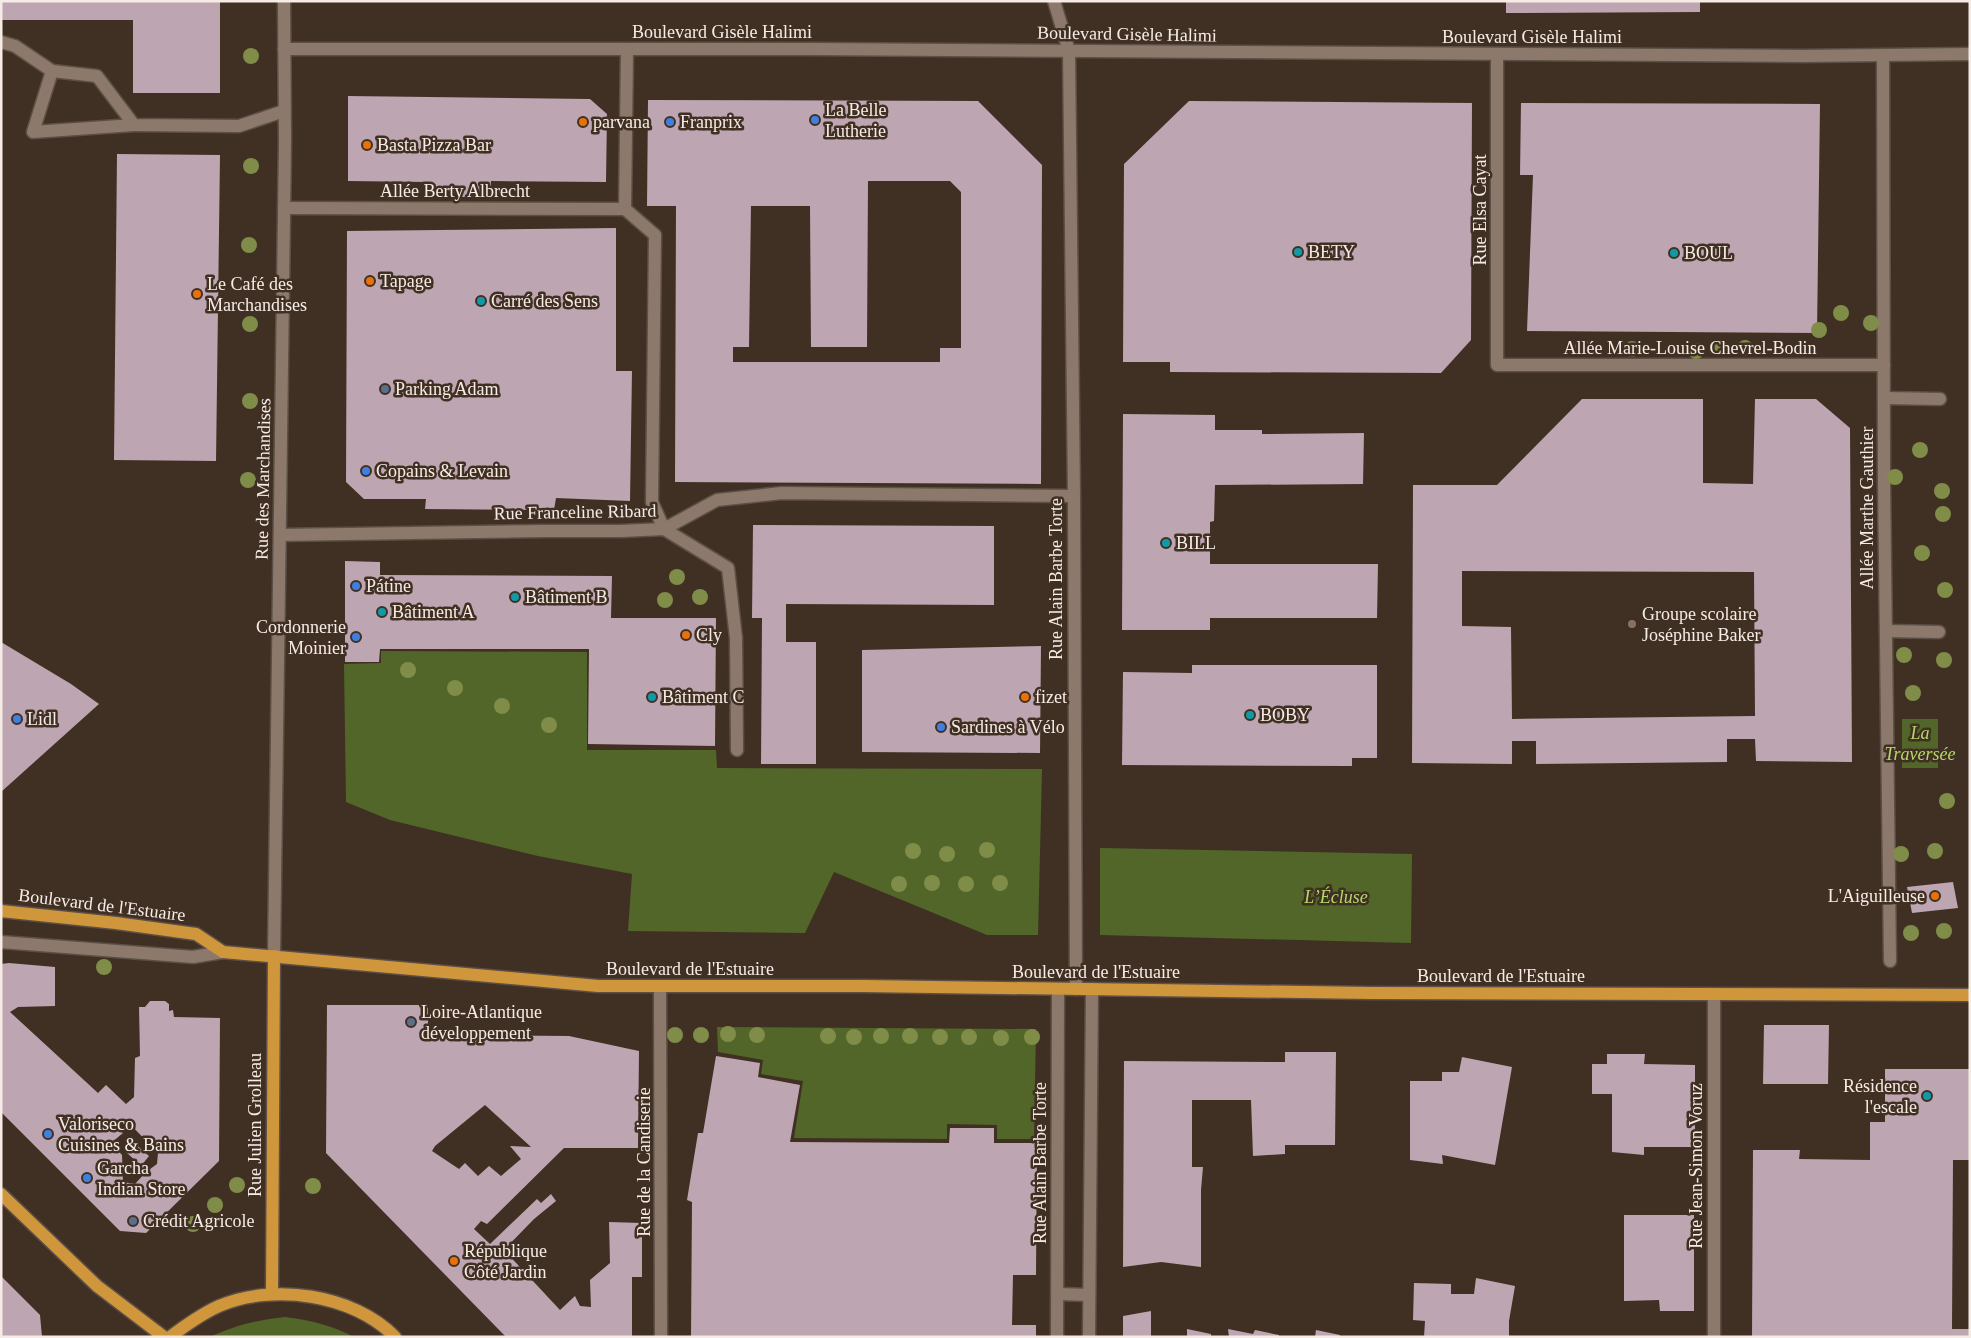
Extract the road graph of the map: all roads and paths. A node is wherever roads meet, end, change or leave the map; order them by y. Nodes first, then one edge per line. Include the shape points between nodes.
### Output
1 (284, 1) edge
2 (1054, 1) edge
3 (1, 42) edge
4 (284, 49) junction
5 (627, 50) junction
6 (1069, 51) junction
7 (1970, 54) edge
8 (1497, 55) junction
9 (1883, 55) junction
10 (52, 70) junction
11 (284, 111) junction
12 (134, 125) junction
13 (284, 208) junction
14 (625, 209) junction
15 (1497, 365) joint
16 (1884, 365) junction
17 (1884, 398) junction
18 (1940, 399) dead end
19 (1074, 496) junction
20 (664, 529) junction
21 (280, 535) junction
22 (1886, 631) junction
23 (1939, 632) dead end
24 (737, 750) dead end
25 (1, 911) edge
26 (1, 942) edge
27 (223, 952) junction
28 (274, 956) junction
29 (1890, 961) dead end
30 (660, 987) junction
31 (1058, 989) junction
32 (1076, 989) junction
33 (1092, 989) junction
34 (1714, 995) junction
35 (1970, 996) edge
36 (1, 1194) edge
37 (272, 1294) junction
38 (1058, 1294) junction
39 (1089, 1295) junction
40 (164, 1337) edge
41 (170, 1337) edge
42 (395, 1337) edge
43 (661, 1337) edge
44 (1058, 1337) edge
45 (1089, 1337) edge
46 (1714, 1337) edge

1 - 4 street, Rue des Marchandises
2 - 6 street, Rue Alain Barbe Torte
3 - 10 street via 15,46
4 - 5 street, Boulevard Gisèle Halimi
4 - 11 street, Rue des Marchandises
5 - 6 street, Boulevard Gisèle Halimi
5 - 14 street
6 - 8 street, Boulevard Gisèle Halimi
6 - 19 street, Rue Alain Barbe Torte
7 - 9 street, Boulevard Gisèle Halimi
8 - 9 street, Boulevard Gisèle Halimi
8 - 15 street, Rue Elsa Cayat
9 - 16 street, Allée Marthe Gauthier
10 - 12 street via 97,76
10 - 12 street via 33,132
11 - 12 street via 239,126
11 - 13 street, Rue des Marchandises
13 - 14 street, Allée Berty Albrecht
13 - 21 street, Rue des Marchandises
14 - 20 street via 655,235 652,502
15 - 16 street, Allée Marie-Louise Chevrel-Bodin
16 - 17 street, Allée Marthe Gauthier
17 - 18 street
17 - 22 street, Allée Marthe Gauthier
19 - 20 street, Rue Franceline Ribard via 782,493 717,500
19 - 32 street, Rue Alain Barbe Torte
20 - 21 street, Rue Franceline Ribard
20 - 24 street via 728,568 736,638
21 - 28 street, Rue des Marchandises
22 - 23 street
22 - 29 street, Allée Marthe Gauthier
25 - 27 main road, Boulevard de l'Estuaire via 196,934
26 - 27 street, Boulevard de l'Estuaire via 193,957
27 - 28 main road, Boulevard de l'Estuaire
28 - 30 main road, Boulevard de l'Estuaire via 550,983
28 - 37 main road, Rue Julien Grolleau
30 - 31 main road, Boulevard de l'Estuaire
30 - 43 street, Rue de la Candiserie
31 - 32 main road, Boulevard de l'Estuaire
31 - 38 street, Rue Alain Barbe Torte
32 - 33 main road, Boulevard de l'Estuaire
33 - 34 main road, Boulevard de l'Estuaire
33 - 39 street
34 - 35 main road, Boulevard de l'Estuaire
34 - 46 street, Rue Jean-Simon Voruz
36 - 40 main road via 97,1286
37 - 41 main road via 220,1306 192,1320
37 - 42 main road via 311,1296 340,1303 366,1316
38 - 39 street
38 - 44 street, Rue Alain Barbe Torte
39 - 45 street

